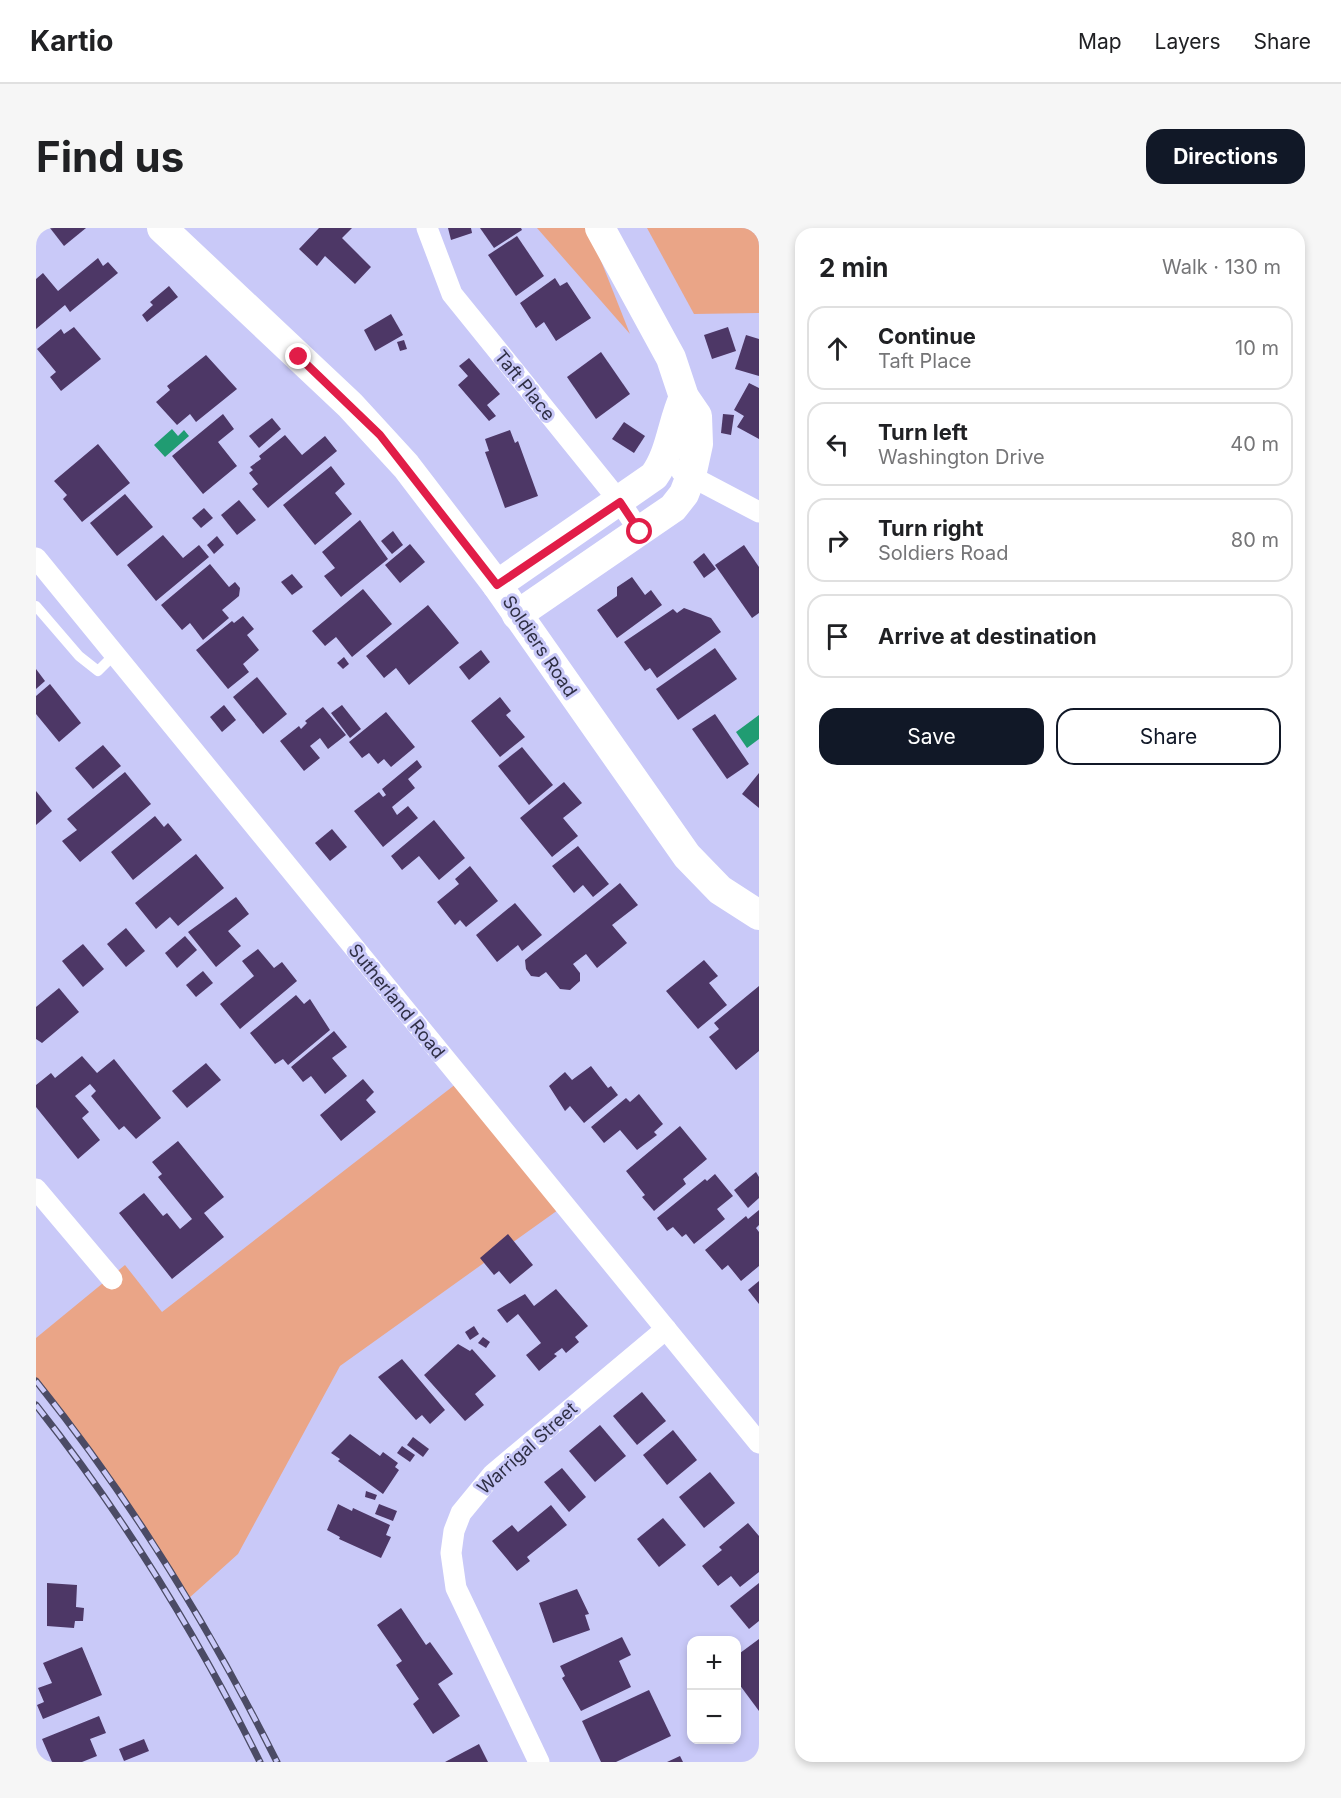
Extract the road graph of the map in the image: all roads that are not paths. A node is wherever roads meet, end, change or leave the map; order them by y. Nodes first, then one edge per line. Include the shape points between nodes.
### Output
1 (162, 228) edge
2 (427, 228) edge
3 (600, 228) edge
4 (684, 397) junction
5 (664, 464) junction
6 (691, 476) junction
7 (620, 502) junction
8 (759, 512) edge
9 (640, 532) junction
10 (36, 558) edge
11 (497, 585) junction
12 (36, 606) edge
13 (518, 615) junction
14 (114, 655) junction
15 (759, 915) edge
16 (36, 1188) edge
17 (112, 1279) dead end
18 (666, 1329) junction
19 (759, 1443) edge
20 (539, 1762) edge

1 - 11 street, Soldiers Road via 380,435
2 - 7 street, Taft Place via 452,294
3 - 4 street via 671,358
4 - 5 street
4 - 6 street via 697,416 698,444
5 - 6 street
5 - 7 street
6 - 8 street
6 - 9 street via 673,508
7 - 9 street, Taft Place
7 - 11 street
9 - 13 street
10 - 14 street, Sutherland Road
11 - 13 street, Soldiers Road
12 - 14 lane via 79,656 98,671
13 - 15 street, Soldiers Road via 687,856 720,890
14 - 18 street, Sutherland Road
16 - 17 street
18 - 19 street, Sutherland Road
18 - 20 street, Warrigal Street via 493,1474 461,1513 454,1532 451,1553 456,1588

